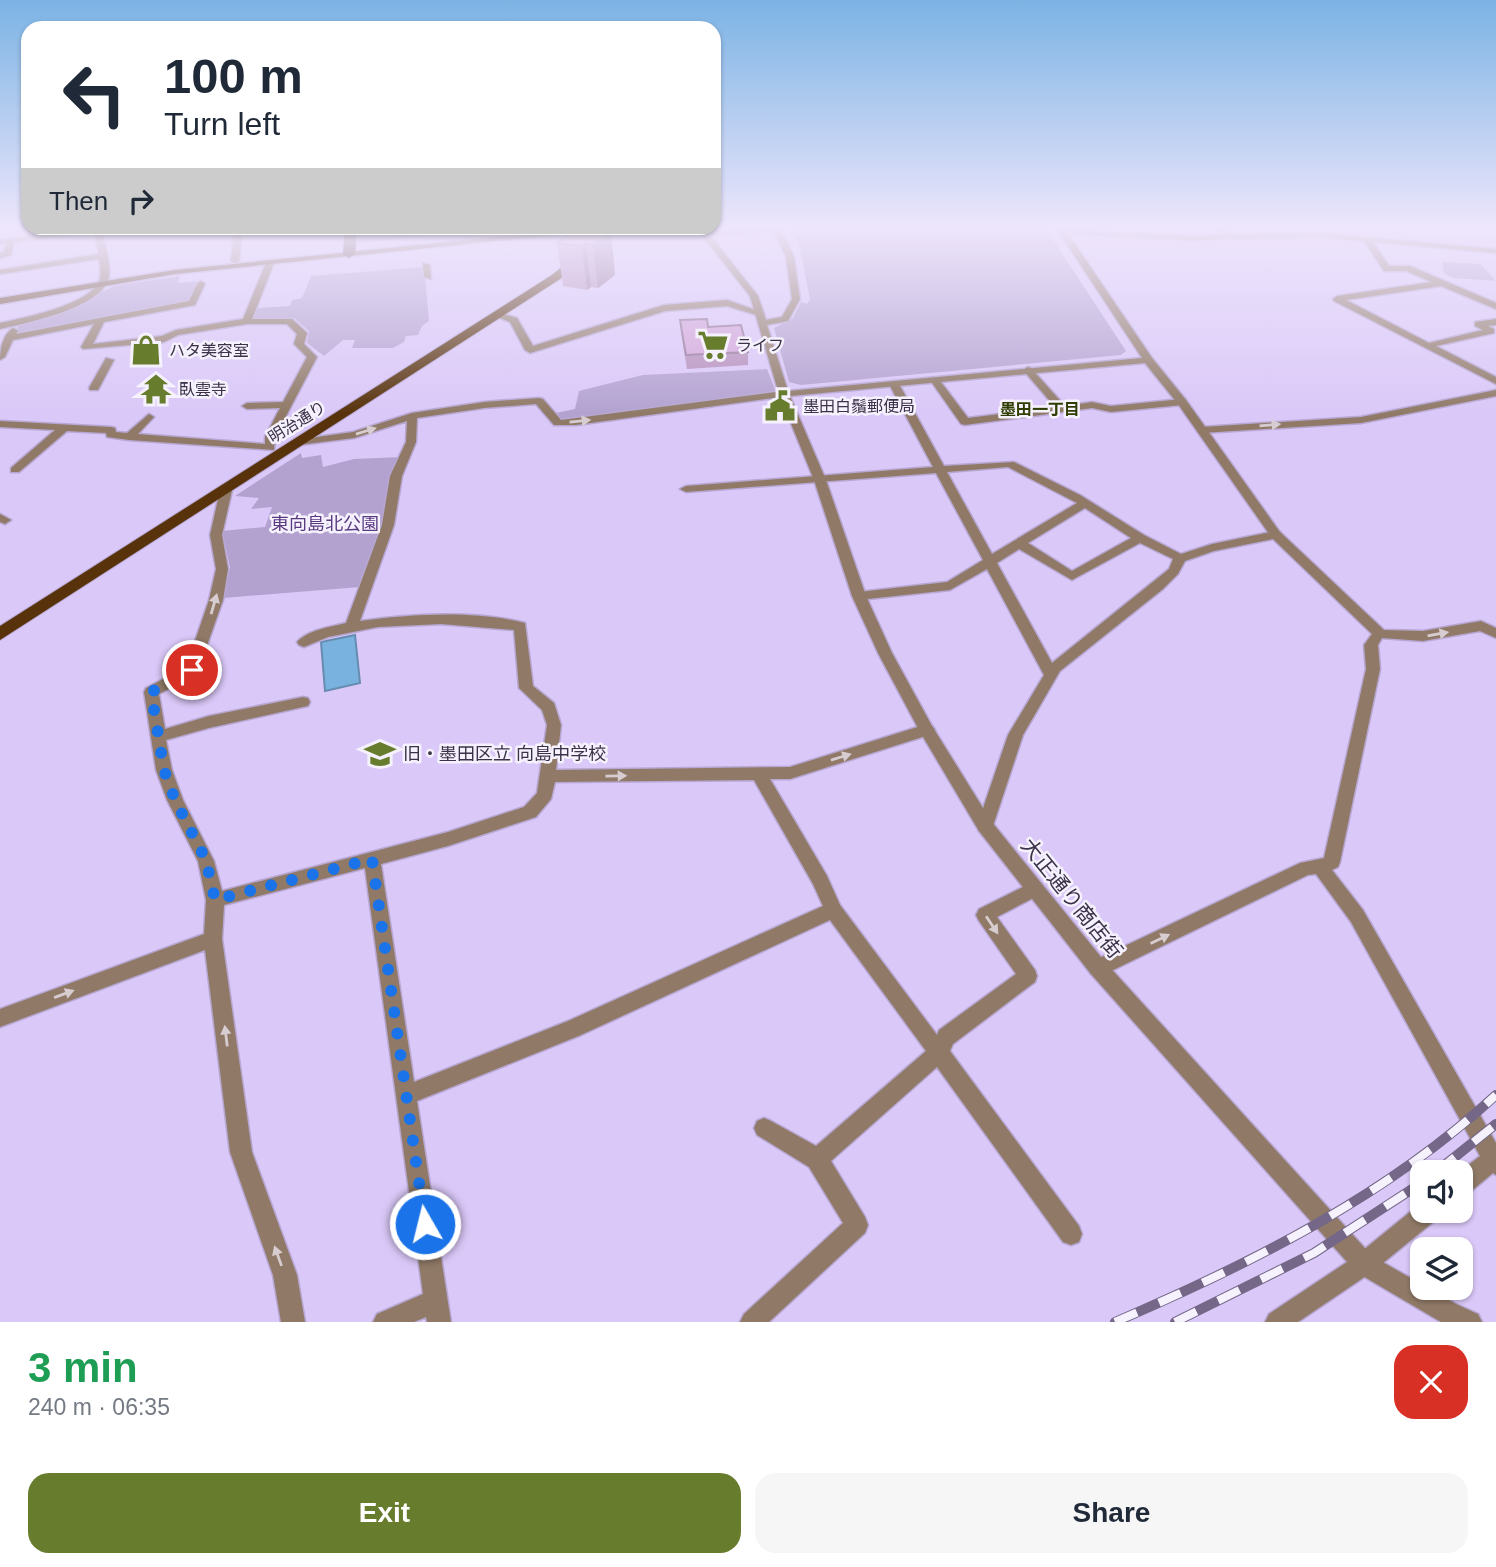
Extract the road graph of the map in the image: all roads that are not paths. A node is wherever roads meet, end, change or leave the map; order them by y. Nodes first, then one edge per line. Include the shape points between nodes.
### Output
1 (44, 291) edge
2 (95, 291) edge
3 (198, 291) edge
4 (258, 291) edge
5 (518, 291) edge
6 (532, 291) edge
7 (749, 291) edge
8 (795, 291) edge
9 (1102, 291) edge
10 (1392, 291) edge
11 (1460, 291) edge
12 (0, 298) edge
13 (1496, 306) edge
14 (496, 315) junction
15 (762, 318) junction
16 (101, 320) junction
17 (248, 321) junction
18 (1496, 322) edge
19 (0, 326) edge
20 (0, 332) edge
21 (11, 338) junction
22 (1430, 345) junction
23 (0, 357) edge
24 (109, 360) dead end
25 (1148, 360) junction
26 (1028, 370) junction
27 (935, 380) junction
28 (1496, 381) edge
29 (894, 384) junction
30 (94, 388) dead end
31 (1496, 393) edge
32 (784, 394) junction
33 (1182, 402) junction
34 (286, 405) junction
35 (247, 406) dead end
36 (1062, 409) junction
37 (412, 416) junction
38 (149, 417) dead end
39 (0, 424) edge
40 (64, 428) junction
41 (1202, 430) junction
42 (129, 437) junction
43 (299, 442) junction
44 (270, 448) junction
45 (15, 470) dead end
46 (940, 470) junction
47 (820, 480) junction
48 (227, 486) junction
49 (686, 489) dead end
50 (1084, 503) junction
51 (1276, 534) junction
52 (1140, 538) junction
53 (1019, 542) junction
54 (1180, 558) junction
55 (990, 561) junction
56 (859, 596) junction
57 (0, 620) edge
58 (352, 625) junction
59 (1379, 633) junction
60 (0, 634) edge
61 (1496, 634) edge
62 (304, 642) dead end
63 (1051, 675) junction
64 (303, 702) dead end
65 (927, 730) junction
66 (159, 736) junction
67 (759, 774) junction
68 (548, 776) junction
69 (985, 826) junction
70 (372, 859) junction
71 (1321, 867) junction
72 (1035, 889) junction
73 (215, 900) junction
74 (833, 910) junction
75 (213, 939) junction
76 (1098, 968) junction
77 (0, 1018) edge
78 (939, 1053) junction
79 (406, 1095) junction
80 (764, 1128) dead end
81 (817, 1159) junction
82 (1495, 1160) edge
83 (1473, 1176) edge
84 (1414, 1223) edge
85 (1071, 1234) dead end
86 (1364, 1264) junction
87 (437, 1311) edge
88 (293, 1322) edge
89 (385, 1322) edge
90 (752, 1322) edge
91 (1277, 1322) edge
92 (1470, 1322) edge

1 - 12 main road
2 - 19 street via 60,309
3 - 16 street via 192,303
4 - 17 street
5 - 44 main road, 明治通り
6 - 14 main road, 明治通り
7 - 15 street, 大正通り商店街
8 - 15 street via 796,299 785,319
9 - 25 street
10 - 22 street via 1337,299
11 - 13 street
14 - 15 street via 514,320 530,350 664,308 727,303
14 - 43 main road, 明治通り
15 - 32 street, 大正通り商店街
16 - 17 street via 86,347 164,340 176,332
16 - 21 street
17 - 34 street via 289,321 302,334 299,344 312,357
18 - 22 street via 1478,324 1491,331
20 - 21 street via 13,330
21 - 23 street
22 - 28 street
24 - 30 street
25 - 26 street
25 - 33 street
26 - 27 street
26 - 36 street
27 - 29 street
27 - 36 street via 965,422
29 - 32 street
29 - 46 street
41 -> 31 street via 1361,420
37 -> 32 street via 539,401 558,423 576,422
32 - 47 street, 大正通り商店街
33 - 36 street
33 - 41 street
34 - 35 street
34 - 44 street via 270,437
43 -> 37 street via 354,435
37 - 58 street via 411,442 396,476 388,525
38 - 42 street
39 - 40 street
40 - 42 street via 111,430 111,435
40 - 45 street
41 - 51 street
42 - 44 street
43 - 48 main road, 明治通り
44 - 57 main road, 明治通り
46 - 47 street
46 - 50 street via 1010,464
46 - 55 street
47 - 49 street
47 - 56 street, 大正通り商店街
48 - 60 main road, 明治通り
66 -> 48 street via 151,692 192,670 216,600 222,569 216,535
50 - 52 street
50 - 53 street
51 - 54 street
51 - 59 street
52 - 53 street via 1072,576
52 - 54 street
53 - 55 street
54 - 63 street via 1158,586
55 - 56 street via 950,586
55 - 63 street
56 - 65 street, 大正通り商店街
58 - 62 street
58 - 68 street via 467,620 520,626 526,688 549,708 554,725
59 -> 61 street via 1423,636 1480,626
59 - 71 street via 1371,645 1373,669 1332,862
63 - 69 street via 1016,735
64 - 66 street
67 -> 65 street via 790,773
65 - 69 street, 大正通り商店街
66 - 73 street via 164,770 206,860
68 -> 67 street
67 - 74 street
68 - 70 street via 545,795 530,812
69 - 72 street, 大正通り商店街
70 - 73 street
70 - 79 street
76 -> 71 street via 1306,869
71 - 82 street via 1357,916
72 - 76 street, 大正通り商店街
72 -> 78 street via 985,915 1028,976 946,1037
73 - 75 street
74 - 78 street
74 - 79 street via 574,1028
77 -> 75 street
88 -> 75 street via 285,1275 241,1152
76 - 86 street, 大正通り商店街
78 - 81 street
78 - 85 street
79 - 87 street
80 - 81 street
81 - 90 street via 857,1224
82 - 83 street
84 - 86 street
86 - 91 street
86 - 92 street, 大正通り商店街
87 - 89 street

